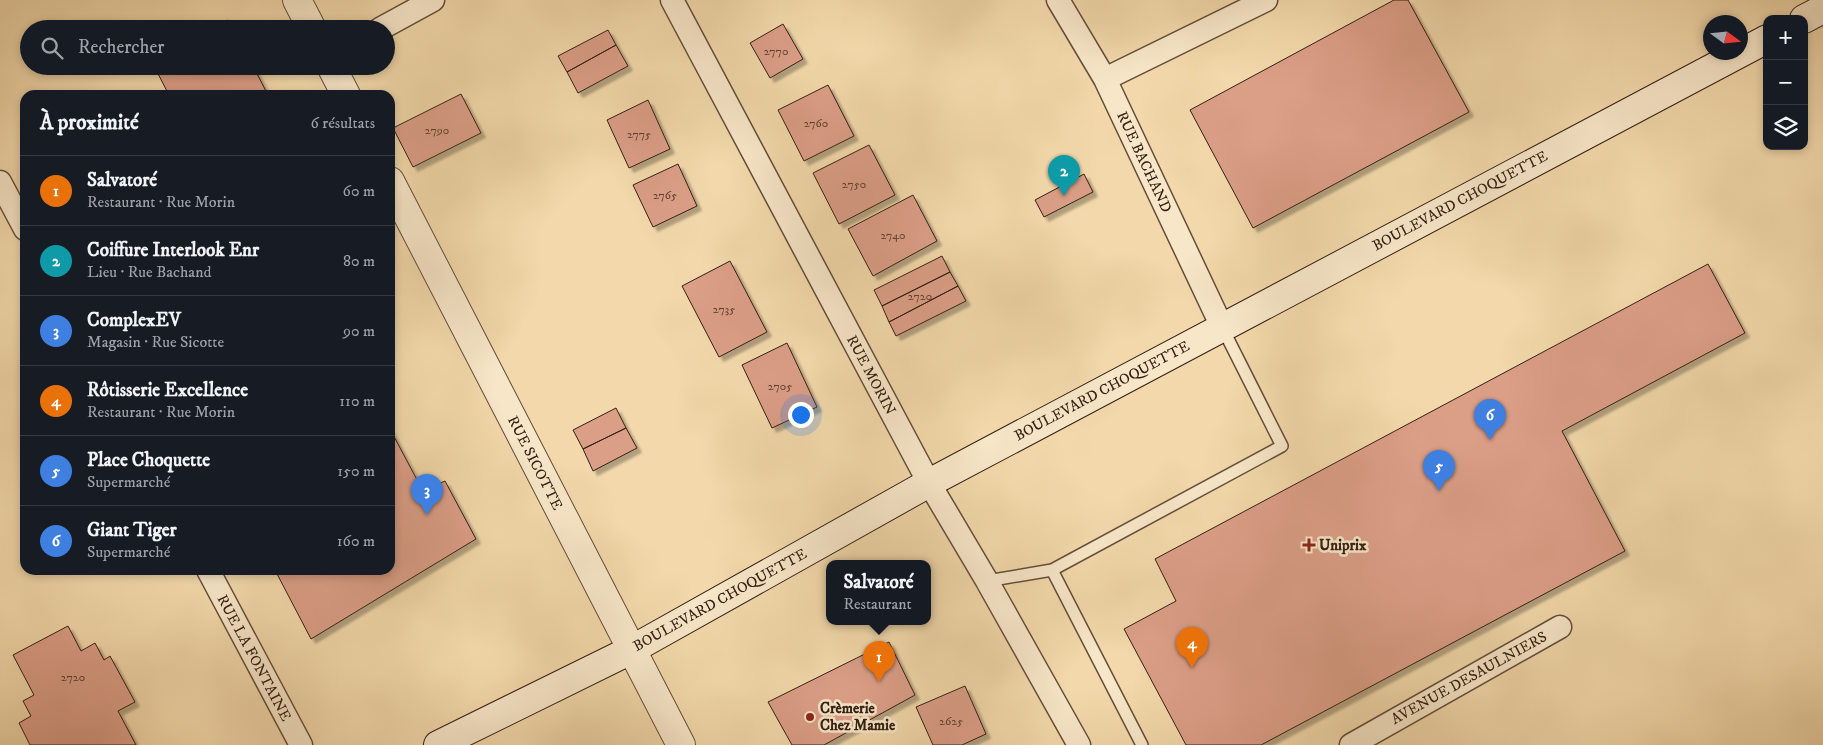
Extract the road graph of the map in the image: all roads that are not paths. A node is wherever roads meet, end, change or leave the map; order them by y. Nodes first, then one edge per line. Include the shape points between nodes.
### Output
1 (297, 0) edge
2 (433, 0) edge
3 (672, 0) edge
4 (1058, 0) edge
5 (1266, 0) edge
6 (1823, 9) edge
7 (1808, 17) edge
8 (307, 20) edge
9 (395, 21) edge
10 (1763, 41) edge
11 (336, 75) edge
12 (1105, 79) junction
13 (343, 90) edge
14 (0, 182) edge
15 (395, 191) edge
16 (20, 220) edge
17 (1222, 327) junction
18 (929, 483) junction
19 (1052, 570) junction
20 (211, 575) edge
21 (987, 582) junction
22 (1560, 627) dead end
23 (631, 650) junction
24 (301, 745) edge
25 (438, 745) edge
26 (681, 745) edge
27 (1079, 745) edge
28 (1142, 745) edge
29 (1351, 745) edge

1 - 8 main road
2 - 9 street
3 - 18 street, RUE MORIN
4 - 12 street, RUE BACHAND
5 - 12 street
6 - 7 main road
10 - 17 main road, BOULEVARD CHOQUETTE
11 - 13 main road
12 - 17 street, RUE BACHAND
14 - 16 street
15 - 23 main road, RUE SICOTTE
17 - 18 main road, BOULEVARD CHOQUETTE
17 - 19 lane via 1282,446
18 - 21 street, RUE MORIN
18 - 23 main road, BOULEVARD CHOQUETTE
19 - 21 lane
19 - 28 lane
20 - 24 street, RUE LA FONTAINE
21 - 27 street, RUE MORIN
22 - 29 street, AVENUE DESAULNIERS
23 - 25 main road, BOULEVARD CHOQUETTE
23 - 26 main road, RUE SICOTTE

